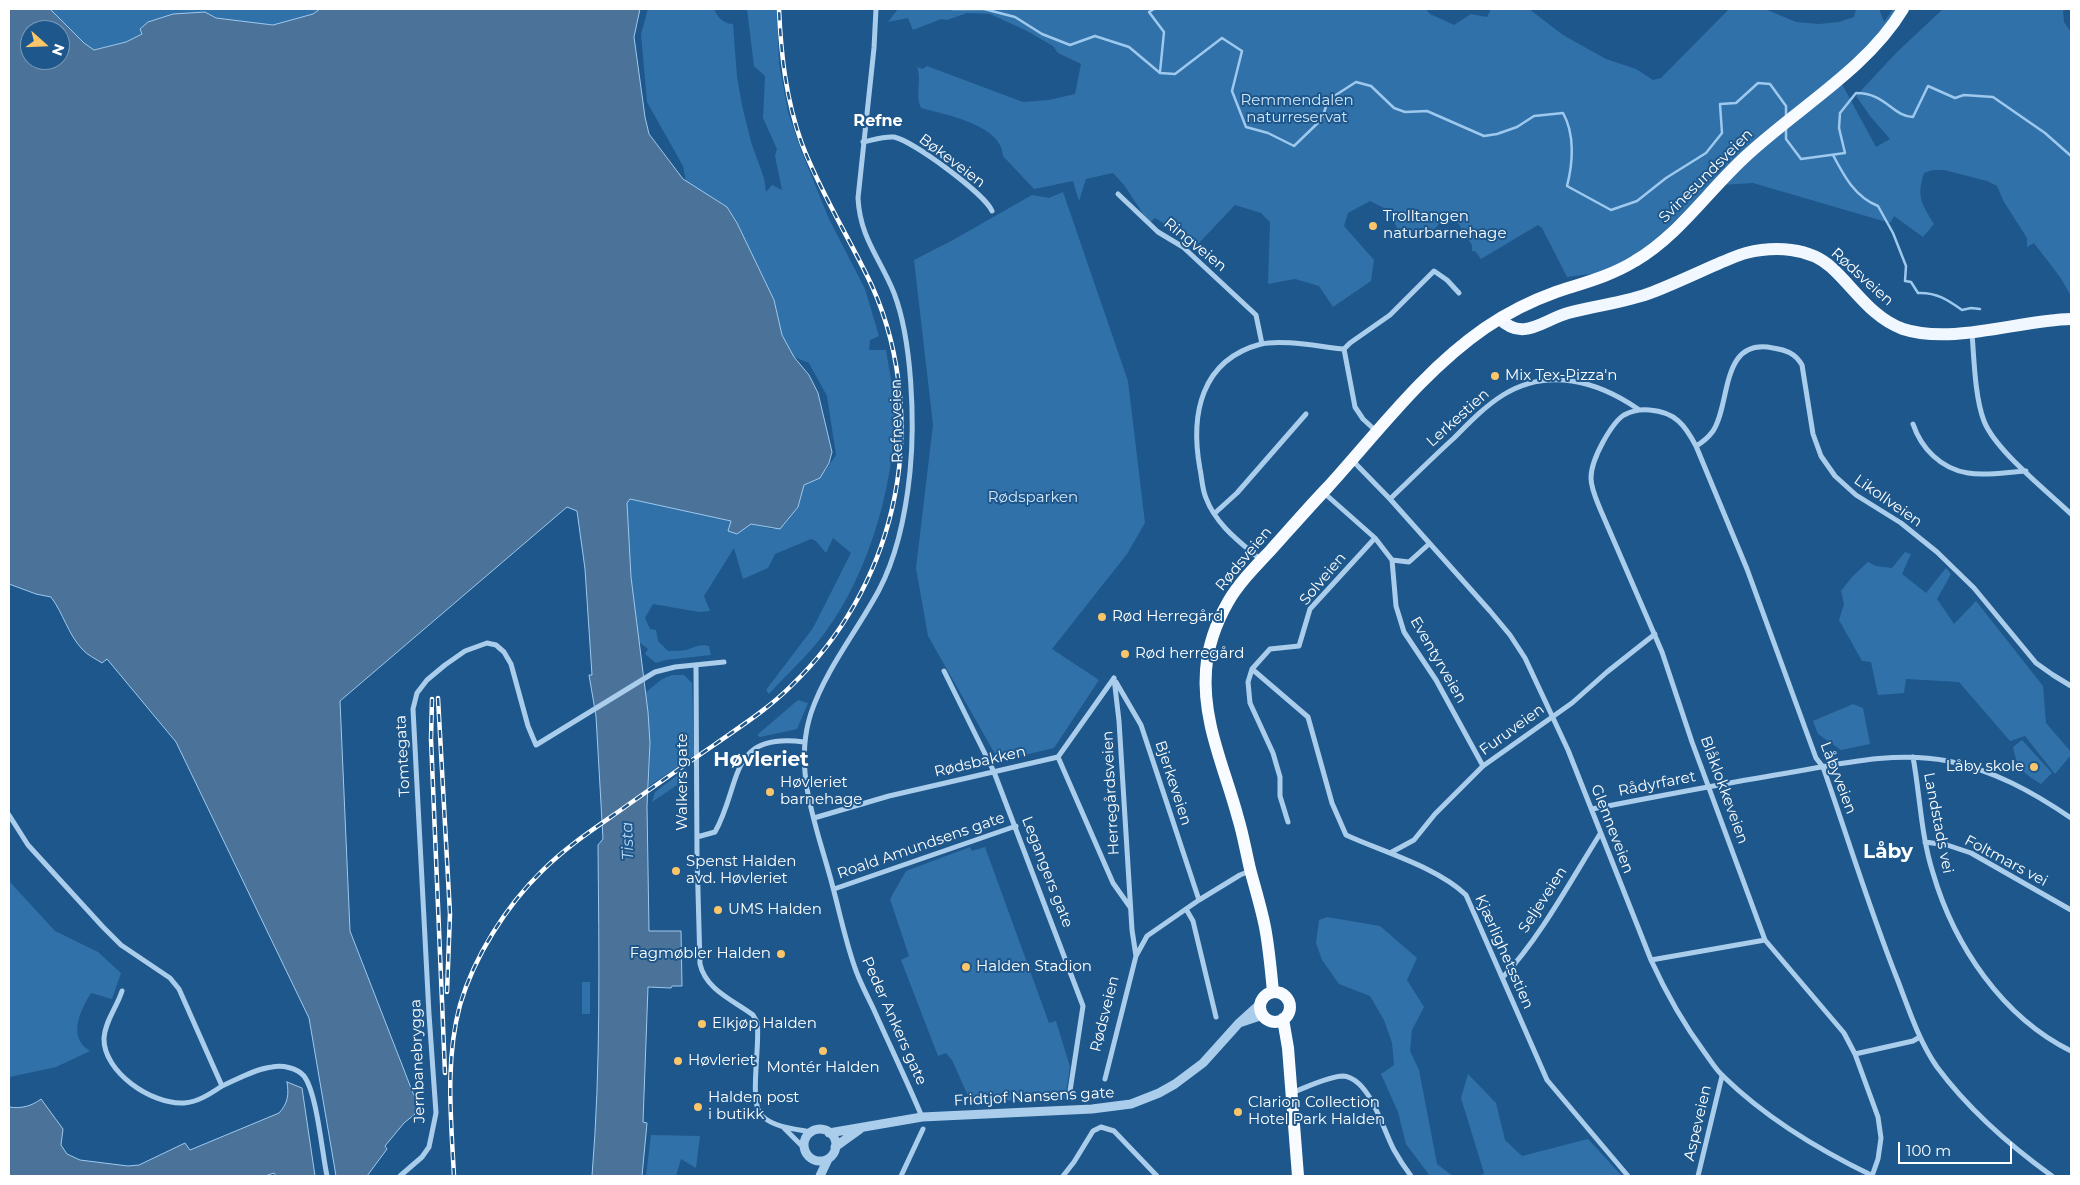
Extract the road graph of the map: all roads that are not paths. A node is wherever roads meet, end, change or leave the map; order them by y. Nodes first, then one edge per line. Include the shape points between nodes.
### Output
1 (876, 9) edge
2 (1903, 9) edge
3 (863, 142) junction
4 (1118, 194) dead end
5 (992, 211) dead end
6 (1459, 293) dead end
7 (1512, 311) junction
8 (1500, 318) junction
9 (2071, 319) edge
10 (1524, 329) junction
11 (1971, 332) junction
12 (1262, 344) junction
13 (1344, 349) junction
14 (1638, 409) junction
15 (1306, 414) dead end
16 (1913, 424) dead end
17 (1377, 432) junction
18 (1696, 446) junction
19 (1352, 459) junction
20 (2026, 471) junction
21 (1323, 492) junction
22 (1390, 499) junction
23 (1215, 514) junction
24 (2071, 514) edge
25 (1374, 538) junction
26 (1430, 544) junction
27 (1261, 560) junction
28 (1392, 560) junction
29 (1656, 634) junction
30 (724, 662) dead end
31 (696, 665) junction
32 (1252, 669) junction
33 (944, 672) dead end
34 (1114, 678) junction
35 (2071, 686) edge
36 (1553, 716) junction
37 (804, 742) junction
38 (1058, 757) junction
39 (1913, 757) junction
40 (1483, 766) junction
41 (1823, 767) junction
42 (994, 772) junction
43 (1709, 786) junction
44 (1592, 809) junction
45 (9, 815) edge
46 (814, 818) junction
47 (2071, 818) edge
48 (1288, 822) dead end
49 (1016, 826) junction
50 (1600, 834) junction
51 (697, 836) junction
52 (1925, 842) junction
53 (1390, 853) junction
54 (1250, 871) junction
55 (834, 889) junction
56 (1199, 900) junction
57 (1130, 908) junction
58 (1186, 909) junction
59 (2071, 910) edge
60 (1765, 940) junction
61 (1136, 956) junction
62 (1651, 960) junction
63 (426, 963) joint
64 (1503, 977) junction
65 (122, 991) dead end
66 (1273, 992) junction
67 (1262, 1009) junction
68 (1216, 1017) dead end
69 (1283, 1019) junction
70 (1920, 1037) junction
71 (2071, 1051) edge
72 (1855, 1054) junction
73 (1722, 1076) junction
74 (1105, 1080) dead end
75 (222, 1086) junction
76 (1070, 1091) dead end
77 (1291, 1093) junction
78 (922, 1117) junction
79 (784, 1127) junction
80 (862, 1127) junction
81 (923, 1130) dead end
82 (812, 1132) junction
83 (829, 1133) junction
84 (835, 1147) junction
85 (804, 1148) junction
86 (828, 1159) junction
87 (815, 1160) junction
88 (327, 1176) edge
89 (400, 1176) edge
90 (816, 1176) edge
91 (820, 1176) edge
92 (901, 1176) edge
93 (1062, 1176) edge
94 (1158, 1176) edge
95 (1298, 1176) edge
96 (1411, 1176) edge
97 (1628, 1176) edge
98 (1698, 1176) edge
99 (1873, 1176) edge
100 (2052, 1176) edge

1 - 3 street, Refneveien
2 - 7 highway, Svinesundsveien via 1879,43 1726,175 1674,231 1642,257 1601,278 1556,292
3 - 5 street, Bøkeveien via 888,137 909,143 976,192
3 - 37 street, Refneveien via 858,198 862,229 894,293 908,351 910,471 902,527 892,561 881,587 820,690
4 - 12 street, Ringveien via 1158,232 1183,247 1256,315
6 - 13 street via 1434,272 1390,315
7 - 8 highway, Svinesundsveien
7 - 10 main road
8 - 10 main road via 1507,326
8 - 17 highway, Rødsveien via 1465,342 1438,367
9 - 11 main road, Rødsveien
10 - 11 main road, Rødsveien via 1566,313 1651,293 1744,253 1772,248 1795,250 1831,266 1876,314 1903,328 1920,333
11 - 20 street via 1984,420 1992,438
12 - 13 street
12 - 23 street via 1234,354 1217,368 1202,398 1195,429 1196,449 1206,498
13 - 17 street via 1355,407
14 - 18 street, Låbyveien via 1669,414 1689,433
14 - 22 street, Lerkestien via 1618,395 1578,381 1535,381 1503,395 1482,410
14 - 29 street, Blåklokkeveien via 1623,415 1609,433 1593,464 1591,479 1601,511
15 - 23 street via 1245,485
16 - 20 street via 1918,439 1927,450 1951,468 1967,473
17 - 19 highway, Rødsveien
18 - 35 street, Likollveien via 1714,430 1732,368 1741,355 1755,348 1788,351 1802,365 1813,434 1821,456 1835,476 1937,552 1974,588 2036,663
18 - 41 street, Låbyveien via 1746,569 1816,758
19 - 21 highway, Rødsveien
19 - 22 street, Glenneveien
20 - 24 street
21 - 25 street
21 - 27 highway, Rødsveien
22 - 26 street, Glenneveien
23 - 27 street via 1224,528
25 - 28 street
25 - 32 street, Solveien via 1310,609 1299,646 1270,649
26 - 28 street via 1409,562
26 - 36 street, Glenneveien via 1510,635 1526,658
27 - 54 highway, Rødsveien via 1221,616 1211,642 1206,679 1207,712 1239,820
28 - 40 street, Eventyrveien via 1396,606 1404,632 1436,680
29 - 36 street, Furuveien
29 - 43 street, Blåklokkeveien
30 - 31 street, Tomtegata
31 - 51 street, Walkers gate
31 - 63 street, Tomtegata via 669,668 650,675 536,745 512,664 496,645 486,644 465,651 427,680 416,693 413,709
32 - 48 street via 1248,682 1250,703 1273,753
32 - 53 street, Kjærlighetsstien via 1308,717 1332,804 1346,835
33 - 42 street, Legangers gate
34 - 38 street
34 - 56 street, Bjerkeveien via 1141,725
34 - 57 street, Herregårdsveien
36 - 40 street, Furuveien
36 - 44 street, Glenneveien
37 - 46 street, Refneveien via 805,780
37 - 51 street via 769,742 753,750 743,760 714,832
38 - 42 street, Rødsbakken
38 - 57 street via 1113,883
39 - 41 street, Rådyrfaret
39 - 47 street, Rådyrfaret via 1948,761 1998,777 2031,792
39 - 52 street, Landstads vei
40 - 53 street, Furuveien via 1414,840
41 - 43 street, Rådyrfaret
41 - 70 street, Låbyveien
42 - 46 street, Rødsbakken via 889,796
42 - 49 street, Legangers gate
43 - 44 street, Rådyrfaret
43 - 60 street, Blåklokkeveien
44 - 50 street, Glenneveien
45 - 75 street via 28,845 102,927 121,946 170,978 179,989
46 - 55 street, Peder Ankers gate
49 - 55 street, Roald Amundsens gate
49 - 76 street, Legangers gate via 1083,1006
50 - 62 street, Glenneveien
50 - 64 street, Seljeveien via 1547,918
51 - 79 street, Walkers gate via 702,972 712,986 753,1015 757,1022 756,1105 763,1117
52 - 59 street, Foltmars vei via 1971,853
52 - 71 street, Landstads vei via 1941,898 1965,949 2011,1006 2050,1039
53 - 64 street, Kjærlighetsstien via 1455,884 1466,895
54 - 56 street, Rødsveien
54 - 66 highway via 1265,927
55 - 78 street, Peder Ankers gate via 854,967
56 - 58 street, Rødsveien
57 - 61 street, Rødsveien
58 - 61 street, Rødsveien via 1151,932
58 - 68 street via 1193,921
60 - 62 street
60 - 72 street, Blåklokkeveien via 1846,1036
61 - 74 street, Rødsveien
62 - 73 street, Glenneveien via 1682,1023
63 - 89 street, Jernbanebrygga via 436,1112 429,1147
64 - 97 street, Kjærlighetsstien via 1547,1080
65 - 75 street via 106,1026 104,1045 112,1064 126,1079 150,1096 175,1103 197,1101
66 - 67 highway via 1265,996
66 - 69 highway via 1285,995 1290,1003 1289,1012
67 - 69 highway via 1272,1021
67 - 78 street, Fridtjof Nansens gate via 1239,1023 1188,1075 1159,1093 1131,1104 1092,1109
69 - 77 highway
70 - 72 street
70 - 100 street, Låbyveien via 1937,1066 1980,1116 2016,1150
72 - 99 street, Blåklokkeveien via 1879,1123 1881,1138
73 - 98 street, Aspeveien
73 - 99 street, Glenneveien via 1764,1111 1815,1146
75 - 88 street via 274,1066 303,1074 313,1098
77 - 95 highway
77 - 96 street via 1333,1077 1344,1076 1359,1083 1367,1092 1394,1150
78 - 80 street, Fridtjof Nansens gate
79 - 82 street, Walkers gate
79 - 85 street, Walkers gate
80 - 83 street, Fridtjof Nansens gate
80 - 84 street, Fridtjof Nansens gate
81 - 92 street
82 - 83 street
82 - 85 street via 806,1138
83 - 84 street
84 - 86 street
85 - 87 street
86 - 87 street
86 - 91 street
87 - 90 street
93 - 94 street via 1095,1129 1101,1127 1114,1131

